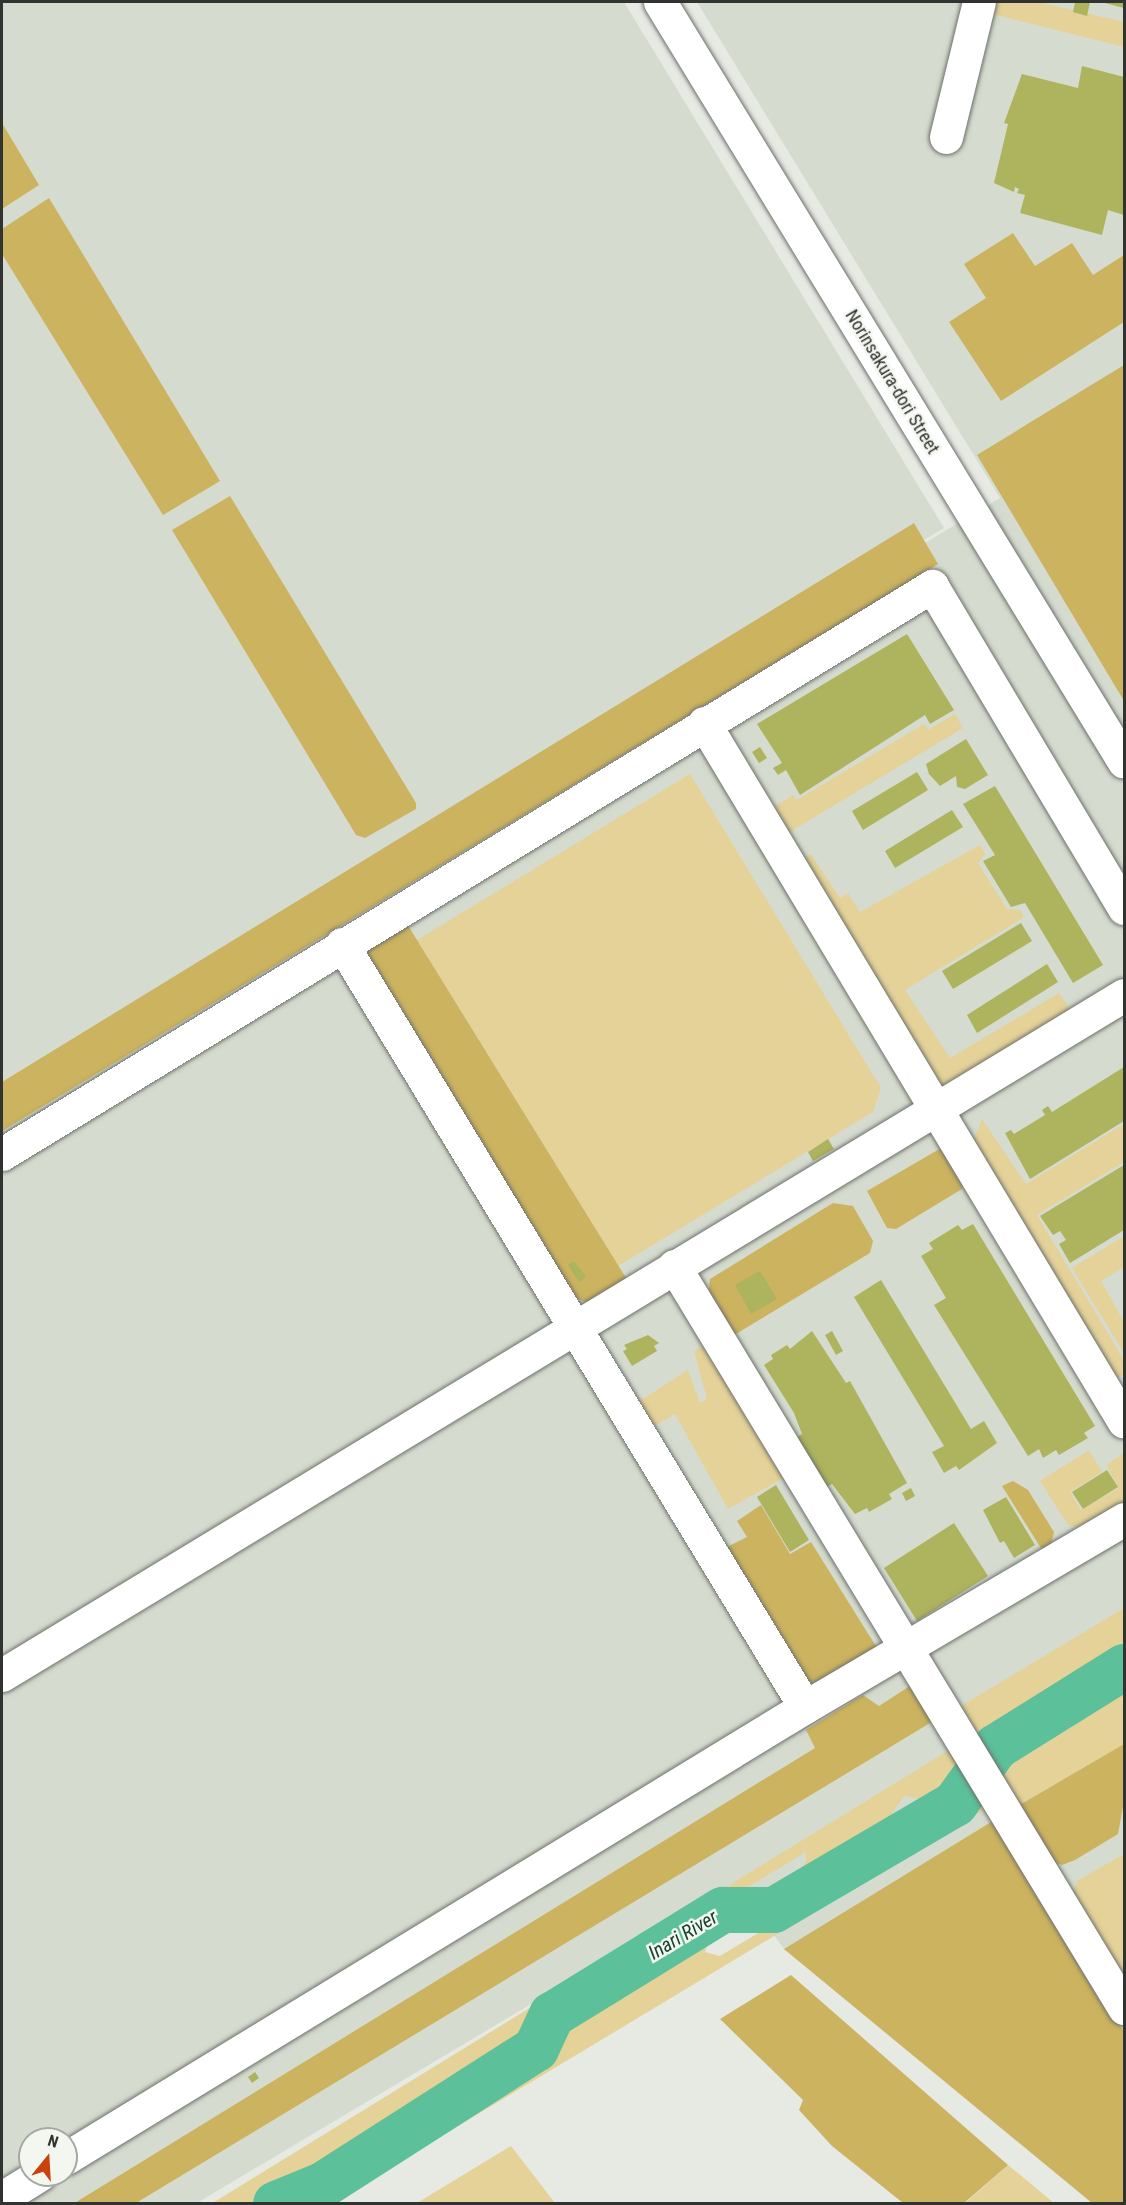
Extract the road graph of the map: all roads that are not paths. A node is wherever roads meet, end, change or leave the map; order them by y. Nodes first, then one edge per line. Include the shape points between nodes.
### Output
1 (660, 2) edge
2 (979, 2) edge
3 (946, 137) dead end
4 (704, 723) junction
5 (1125, 762) edge
6 (1125, 908) edge
7 (342, 944) junction
8 (1125, 995) edge
9 (933, 1108) junction
10 (2, 1154) edge
11 (674, 1266) junction
12 (576, 1327) junction
13 (1125, 1422) edge
14 (1125, 1519) edge
15 (905, 1650) junction
16 (2, 1675) edge
17 (805, 1707) junction
18 (1125, 2008) edge
19 (78, 2151) edge
20 (20, 2187) edge
21 (2, 2198) edge

1 - 5 street, Norinsakura-dori Street
2 - 3 street
4 - 6 street via 932,586
4 - 7 street
4 - 9 street
7 - 10 street
7 - 12 street
8 - 9 street
9 - 11 street
9 - 13 street
11 - 12 street
11 - 15 street
12 - 16 street
12 - 17 street
14 - 15 street
15 - 17 street
15 - 18 street
17 - 19 street
20 - 21 street

